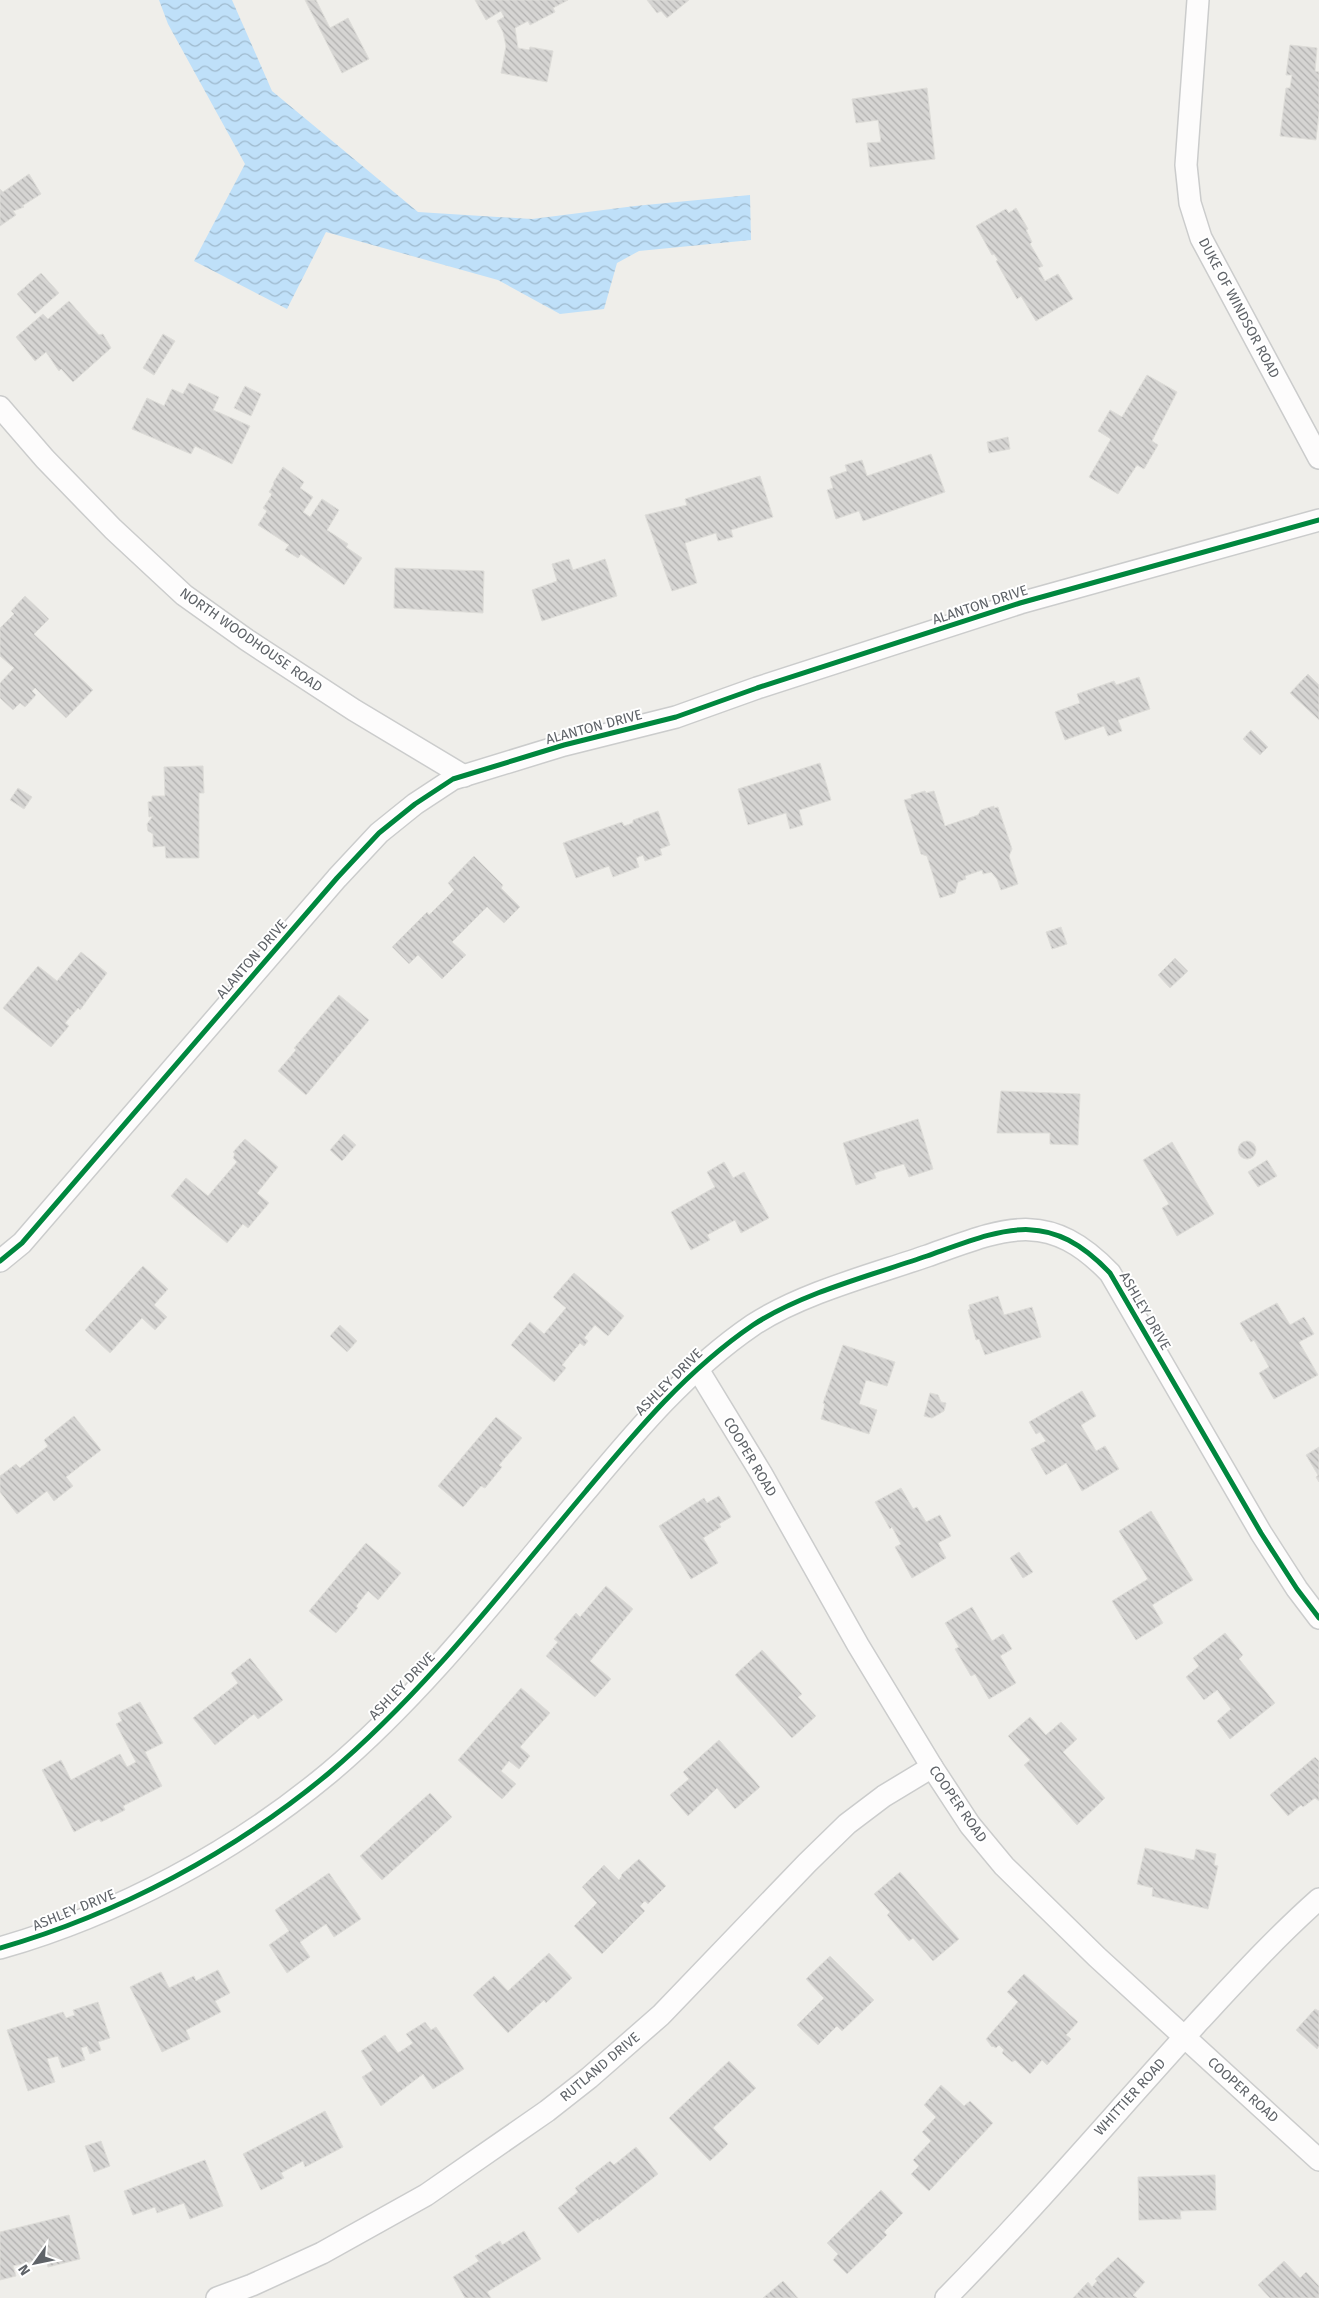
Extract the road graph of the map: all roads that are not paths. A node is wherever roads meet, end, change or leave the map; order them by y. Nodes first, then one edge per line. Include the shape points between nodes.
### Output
1 (1198, 0) edge
2 (0, 407) edge
3 (1319, 458) edge
4 (1319, 520) edge
5 (464, 776) junction
6 (0, 1262) edge
7 (697, 1368) junction
8 (1319, 1618) edge
9 (932, 1767) junction
10 (1319, 1899) edge
11 (0, 1948) edge
12 (1184, 2037) junction
13 (1319, 2160) edge
14 (217, 2298) edge
15 (946, 2298) edge

1 - 3 street, DUKE OF WINDSOR ROAD via 1186,165 1190,202 1202,238
2 - 5 street, NORTH WOODHOUSE ROAD via 113,529 184,595 354,710
4 - 5 street, ALANTON DRIVE via 1020,603 676,717 564,745
5 - 6 street, ALANTON DRIVE via 453,779 415,804 379,833 22,1243
7 - 8 street, ASHLEY DRIVE via 756,1323 798,1302 977,1238 1027,1228 1052,1232 1076,1242 1110,1273 1261,1533
7 - 9 street, COOPER ROAD
7 - 11 street, ASHLEY DRIVE via 654,1411 445,1658 386,1721 330,1772 284,1808 188,1870 136,1896 32,1939
9 - 12 street, COOPER ROAD via 970,1825 1004,1866
9 - 14 street, RUTLAND DRIVE via 884,1796 848,1824 661,2015 547,2111 426,2195 322,2253
10 - 12 street, WHITTIER ROAD via 1262,1953
12 - 13 street, COOPER ROAD
12 - 15 street, WHITTIER ROAD via 986,2258

